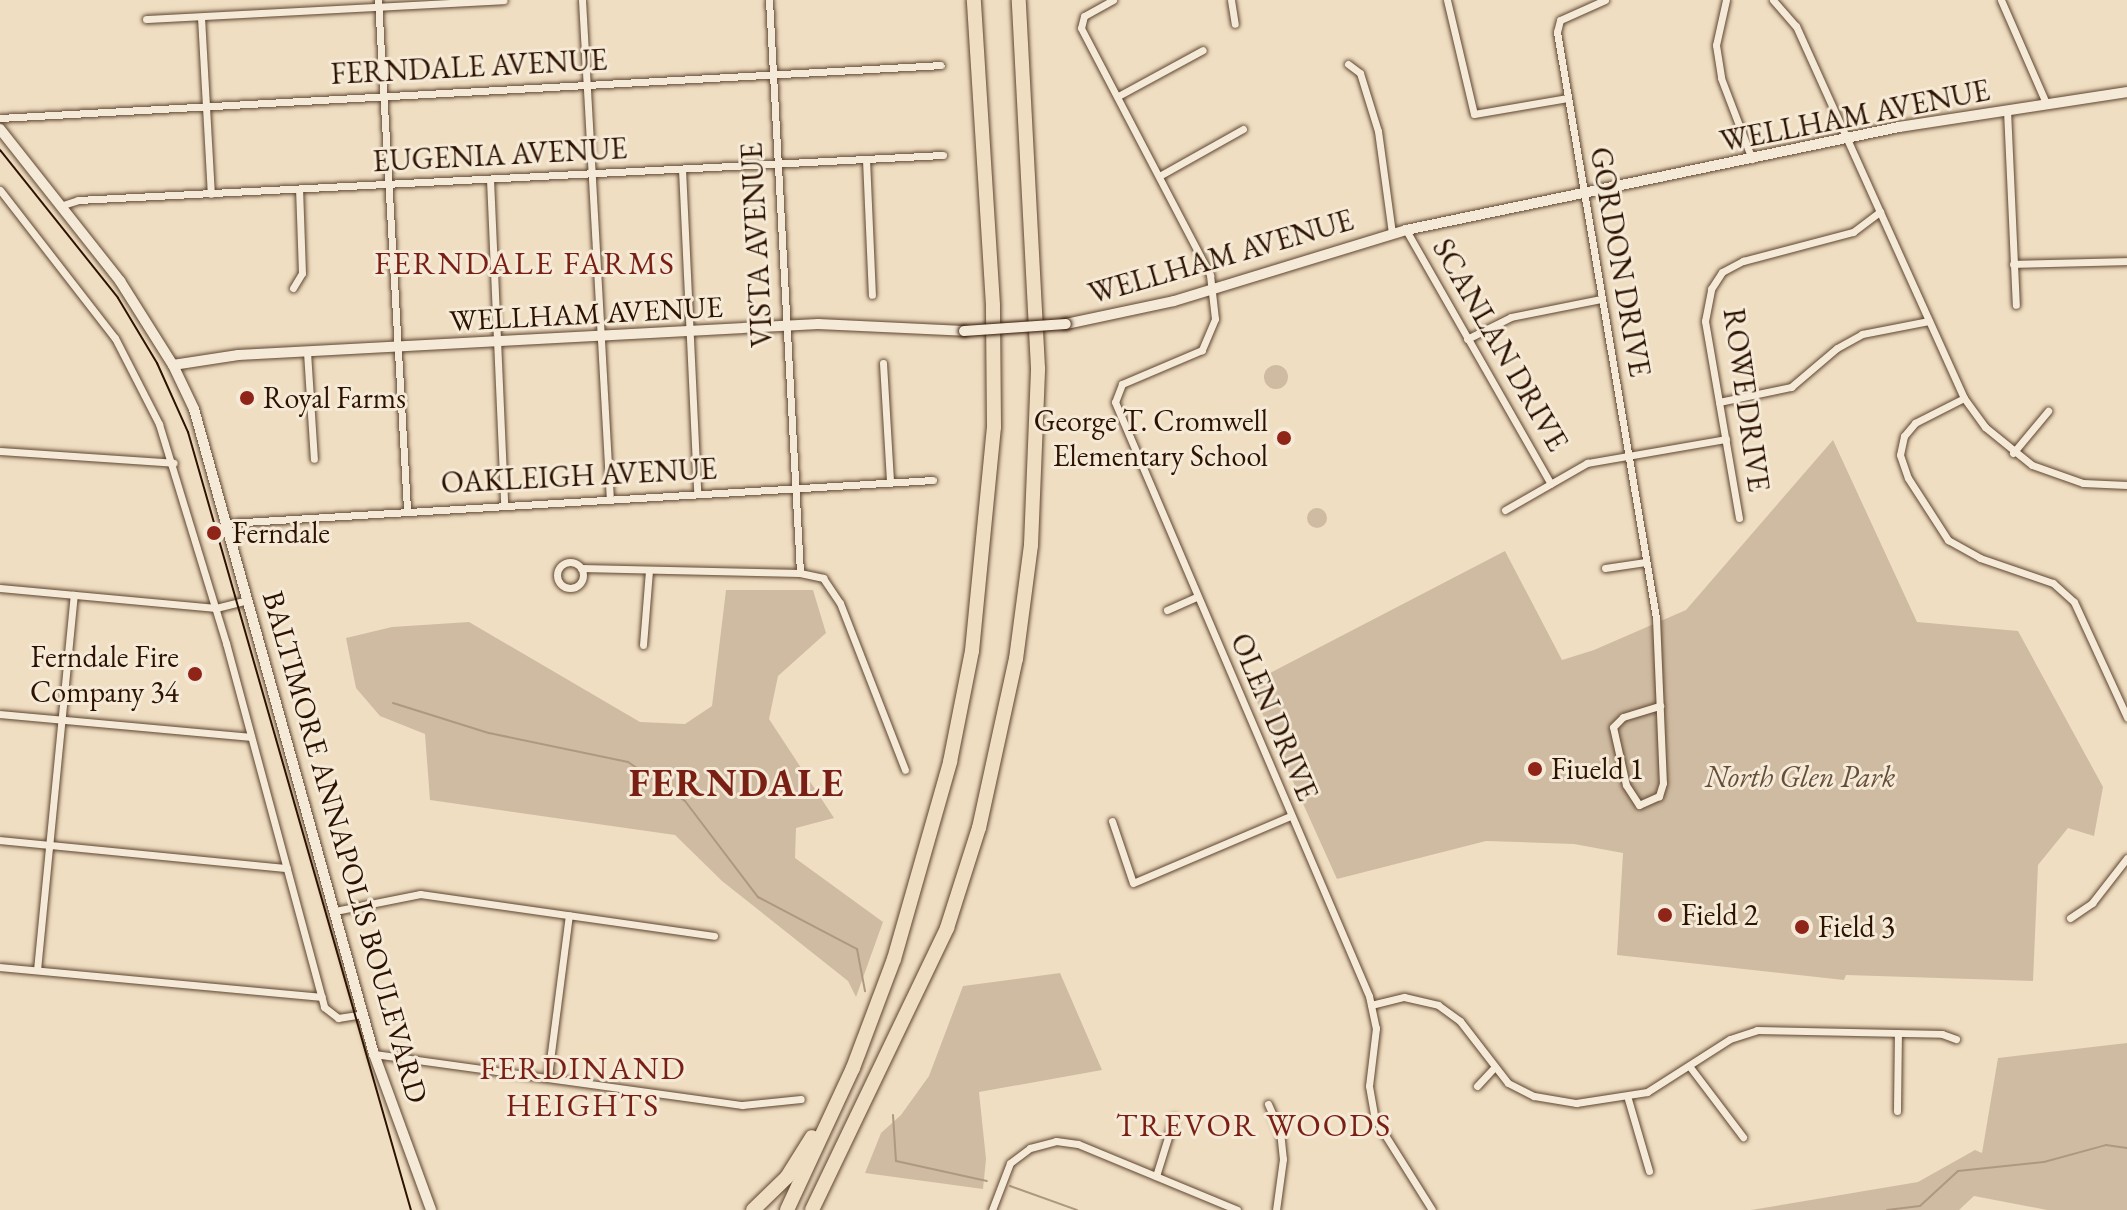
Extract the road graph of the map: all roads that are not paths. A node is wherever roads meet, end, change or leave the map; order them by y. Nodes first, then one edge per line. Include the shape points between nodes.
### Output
1 (503, 0) edge
2 (582, 0) edge
3 (769, 0) edge
4 (974, 0) edge
5 (1019, 0) edge
6 (1113, 0) edge
7 (1231, 0) edge
8 (1447, 0) edge
9 (1605, 0) edge
10 (1726, 0) edge
11 (1773, 0) edge
12 (2001, 0) edge
13 (378, 4) edge
14 (201, 17) junction
15 (146, 19) dead end
16 (1235, 24) dead end
17 (1203, 50) dead end
18 (1348, 64) dead end
19 (941, 65) dead end
20 (772, 75) junction
21 (587, 85) junction
22 (2127, 92) edge
23 (1120, 95) junction
24 (383, 96) junction
25 (1568, 98) junction
26 (2046, 103) junction
27 (206, 105) junction
28 (2007, 110) junction
29 (0, 118) edge
30 (0, 129) edge
31 (1243, 129) dead end
32 (1848, 138) junction
33 (943, 155) dead end
34 (866, 159) junction
35 (1752, 159) junction
36 (777, 164) junction
37 (682, 169) junction
38 (590, 174) junction
39 (1161, 175) junction
40 (490, 179) junction
41 (387, 185) junction
42 (299, 189) junction
43 (0, 190) edge
44 (211, 194) junction
45 (1584, 196) junction
46 (60, 206) junction
47 (1880, 212) junction
48 (1406, 230) junction
49 (1392, 233) junction
50 (2127, 261) edge
51 (2013, 264) junction
52 (293, 288) dead end
53 (1214, 288) junction
54 (872, 295) dead end
55 (1601, 299) junction
56 (2016, 305) dead end
57 (1929, 321) junction
58 (785, 326) junction
59 (689, 332) junction
60 (601, 337) junction
61 (1467, 339) junction
62 (497, 344) junction
63 (398, 348) junction
64 (307, 352) junction
65 (883, 363) dead end
66 (173, 365) junction
67 (1964, 398) junction
68 (1719, 402) junction
69 (2048, 411) dead end
70 (1726, 439) junction
71 (0, 451) edge
72 (2013, 453) junction
73 (1629, 454) junction
74 (314, 459) dead end
75 (174, 463) junction
76 (933, 480) dead end
77 (890, 482) junction
78 (1551, 484) junction
79 (2127, 485) edge
80 (794, 488) junction
81 (697, 493) junction
82 (610, 498) junction
83 (504, 504) junction
84 (407, 509) junction
85 (1505, 510) dead end
86 (1739, 518) dead end
87 (228, 523) junction
88 (1646, 562) junction
89 (581, 568) dead end
90 (1605, 568) dead end
91 (649, 571) junction
92 (800, 573) junction
93 (0, 588) edge
94 (74, 595) junction
95 (1196, 597) junction
96 (250, 598) junction
97 (216, 608) junction
98 (1167, 610) dead end
99 (643, 645) dead end
100 (1660, 706) junction
101 (0, 714) edge
102 (2127, 717) edge
103 (62, 721) junction
104 (251, 737) junction
105 (905, 770) dead end
106 (1290, 816) junction
107 (1112, 821) dead end
108 (0, 840) edge
109 (49, 845) junction
110 (2127, 858) edge
111 (287, 868) junction
112 (335, 911) junction
113 (569, 915) junction
114 (2070, 918) dead end
115 (714, 936) dead end
116 (0, 967) edge
117 (37, 970) junction
118 (322, 997) junction
119 (1371, 1005) junction
120 (363, 1014) junction
121 (1898, 1033) junction
122 (1956, 1039) dead end
123 (374, 1054) junction
124 (1690, 1067) junction
125 (853, 1068) junction
126 (1493, 1069) junction
127 (548, 1076) junction
128 (1477, 1086) dead end
129 (801, 1099) dead end
130 (1628, 1099) junction
131 (1268, 1104) dead end
132 (1897, 1111) dead end
133 (1174, 1118) dead end
134 (1743, 1137) dead end
135 (1649, 1171) dead end
136 (1156, 1176) junction
137 (431, 1210) edge
138 (753, 1210) edge
139 (787, 1210) edge
140 (814, 1210) edge
141 (992, 1210) edge
142 (1237, 1210) edge
143 (1276, 1210) edge
144 (1432, 1210) edge

1 - 13 street
2 - 21 street
3 - 20 street, VISTA AVENUE
4 - 125 highway via 993,305 994,427 985,553 947,776 903,930
5 - 140 highway via 1038,383 1031,545 1016,659 979,828 952,914
6 - 23 street via 1084,16 1081,28
7 - 16 street
8 - 25 street via 1474,114
9 - 25 street, GORDON DRIVE via 1560,20 1557,32
10 - 35 street via 1716,45 1721,78
11 - 32 street via 1796,26
12 - 26 street
13 - 14 street
13 - 24 street
14 - 15 street
14 - 27 street
17 - 23 street
18 - 49 street via 1360,73 1378,131
19 - 20 street, FERNDALE AVENUE
20 - 21 street, FERNDALE AVENUE
20 - 36 street, VISTA AVENUE
21 - 24 street, FERNDALE AVENUE
21 - 38 street
22 - 26 street, WELLHAM AVENUE
23 - 39 street
24 - 27 street, FERNDALE AVENUE
24 - 41 street
25 - 45 street, GORDON DRIVE
26 - 28 street, WELLHAM AVENUE
27 - 29 street, FERNDALE AVENUE
27 - 44 street
28 - 32 street, WELLHAM AVENUE
28 - 51 street
30 - 46 street, BALTIMORE ANNAPOLIS BOULEVARD
31 - 39 street
32 - 35 street, WELLHAM AVENUE
32 - 47 street
33 - 34 street, EUGENIA AVENUE
34 - 36 street, EUGENIA AVENUE
34 - 54 street
35 - 45 street, WELLHAM AVENUE
36 - 37 street, EUGENIA AVENUE
36 - 58 street, VISTA AVENUE
37 - 38 street, EUGENIA AVENUE
37 - 59 street
38 - 40 street, EUGENIA AVENUE
38 - 60 street
39 - 53 street
40 - 41 street, EUGENIA AVENUE
40 - 62 street
41 - 42 street, EUGENIA AVENUE
41 - 63 street
42 - 44 street, EUGENIA AVENUE
42 - 52 street via 302,273
43 - 75 street via 115,338
44 - 46 street, EUGENIA AVENUE via 78,200
45 - 48 street, WELLHAM AVENUE
45 - 55 street, GORDON DRIVE
46 - 66 street, BALTIMORE ANNAPOLIS BOULEVARD via 120,281
47 - 57 street
47 - 68 street, ROWE DRIVE via 1853,232 1743,261 1722,272 1704,305
48 - 49 street, WELLHAM AVENUE
48 - 61 street, SCANLAN DRIVE
49 - 53 street, WELLHAM AVENUE
50 - 51 street
51 - 56 street
53 - 58 street, WELLHAM AVENUE, bridge via 1066,324 964,331
53 - 95 street, OLEN DRIVE via 1214,328 1207,345 1122,384 1114,397
55 - 61 street via 1511,317
55 - 73 street, GORDON DRIVE
57 - 67 street
57 - 68 street via 1862,334 1791,387
58 - 59 street, WELLHAM AVENUE
58 - 80 street, VISTA AVENUE
59 - 60 street, WELLHAM AVENUE
59 - 81 street
60 - 62 street, WELLHAM AVENUE
60 - 82 street
61 - 78 street, SCANLAN DRIVE
62 - 63 street, WELLHAM AVENUE
62 - 83 street
63 - 64 street, WELLHAM AVENUE
63 - 84 street
64 - 66 street, WELLHAM AVENUE via 188,359
64 - 74 street
65 - 77 street
66 - 87 street, BALTIMORE ANNAPOLIS BOULEVARD via 202,431
67 - 72 street
67 - 102 street via 1915,423 1904,436 1900,455 1908,478 1948,540 1980,558 2053,583 2074,602
68 - 70 street, ROWE DRIVE
69 - 72 street
70 - 73 street
70 - 86 street, ROWE DRIVE
71 - 75 street
72 - 79 street via 2054,476
73 - 78 street via 1587,463
73 - 88 street, GORDON DRIVE
75 - 97 street
76 - 77 street, OAKLEIGH AVENUE
77 - 80 street, OAKLEIGH AVENUE
78 - 85 street
80 - 81 street, OAKLEIGH AVENUE
80 - 92 street, VISTA AVENUE
81 - 82 street, OAKLEIGH AVENUE
82 - 83 street, OAKLEIGH AVENUE
83 - 84 street, OAKLEIGH AVENUE
84 - 87 street, OAKLEIGH AVENUE
87 - 96 street, BALTIMORE ANNAPOLIS BOULEVARD
88 - 90 street
88 - 100 street, GORDON DRIVE via 1656,618
89 - 91 street
91 - 92 street
91 - 99 street
92 - 105 street via 830,585
93 - 94 street
94 - 97 street
94 - 103 street
95 - 98 street
95 - 106 street, OLEN DRIVE
96 - 97 street
96 - 112 street, BALTIMORE ANNAPOLIS BOULEVARD
97 - 104 street
100 - 100 street, GORDON DRIVE via 1623,717 1613,727 1626,785 1639,805 1659,796 1663,783
101 - 103 street
103 - 104 street
103 - 109 street
104 - 111 street
106 - 107 street via 1133,883
106 - 119 street, OLEN DRIVE
108 - 109 street
109 - 111 street
109 - 117 street
110 - 114 street via 2092,903
111 - 118 street
112 - 113 street via 420,894
112 - 120 street, BALTIMORE ANNAPOLIS BOULEVARD
113 - 115 street
113 - 127 street
116 - 117 street
117 - 118 street
118 - 120 street via 335,1018
119 - 126 street via 1404,997 1438,1005 1460,1021
119 - 144 street, OLEN DRIVE via 1376,1028 1369,1079 1373,1111
120 - 123 street, BALTIMORE ANNAPOLIS BOULEVARD
121 - 122 street
121 - 124 street via 1757,1030 1730,1039
121 - 132 street
123 - 127 street
123 - 137 street, BALTIMORE ANNAPOLIS BOULEVARD
124 - 130 street
124 - 134 street
125 - 138 highway via 800,1159
125 - 139 highway
126 - 128 street
126 - 130 street via 1516,1088 1545,1099 1586,1104
127 - 129 street via 742,1105
130 - 135 street
131 - 143 street via 1280,1131 1283,1159
133 - 136 street
136 - 141 street via 1078,1144 1047,1142 1010,1163
136 - 142 street

